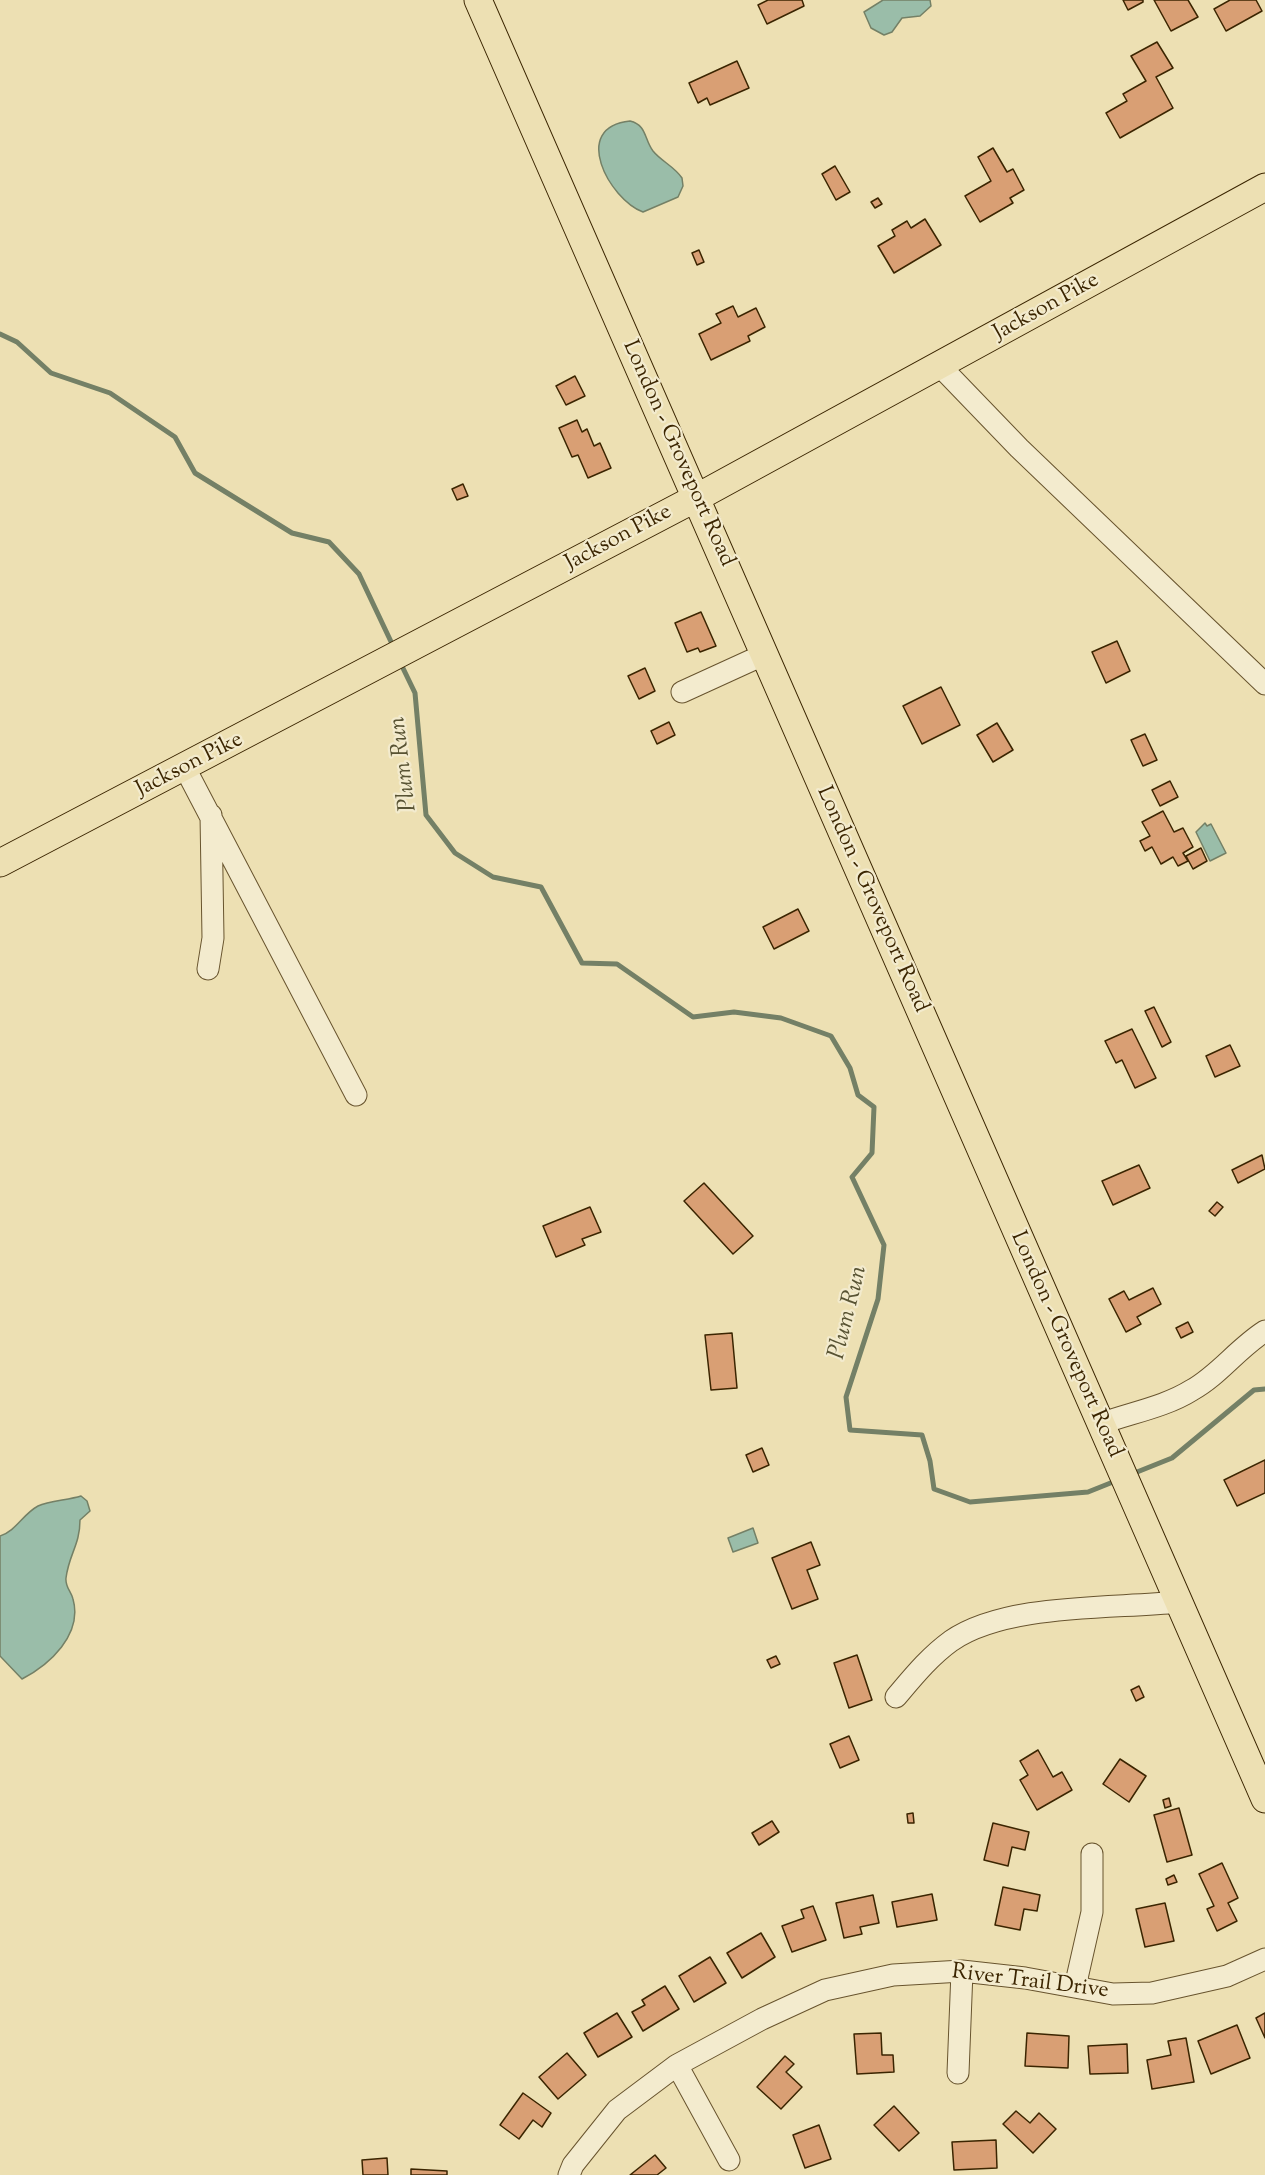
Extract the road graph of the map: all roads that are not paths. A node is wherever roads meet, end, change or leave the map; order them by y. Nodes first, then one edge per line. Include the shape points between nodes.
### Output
1 (478, 0) edge
2 (1265, 187) edge
3 (940, 366) junction
4 (696, 498) junction
5 (764, 655) junction
6 (1265, 684) edge
7 (682, 692) dead end
8 (185, 768) junction
9 (211, 814) junction
10 (0, 863) edge
11 (208, 969) dead end
12 (356, 1095) dead end
13 (1265, 1331) edge
14 (1102, 1430) junction
15 (1178, 1602) junction
16 (896, 1696) dead end
17 (1265, 1799) edge
18 (1092, 1854) dead end
19 (1265, 1959) edge
20 (962, 1971) junction
21 (1075, 1987) junction
22 (677, 2065) junction
23 (958, 2073) dead end
24 (729, 2160) dead end
25 (568, 2175) edge

1 - 4 main road, London - Groveport Road
2 - 3 main road, Jackson Pike
3 - 4 main road, Jackson Pike
3 - 6 street
4 - 5 main road, London - Groveport Road
4 - 8 main road, Jackson Pike
5 - 7 street
5 - 14 main road, London - Groveport Road
8 - 9 street
8 - 10 main road, Jackson Pike
9 - 11 street via 213,938
9 - 12 street
13 - 14 street via 1193,1390
14 - 15 main road, London - Groveport Road
15 - 16 street via 1076,1609 982,1625 952,1640
15 - 17 main road, London - Groveport Road
18 - 21 street via 1092,1912
19 - 21 street, River Trail Drive via 1227,1976 1152,1993 1113,1994
20 - 21 street, River Trail Drive
20 - 22 street, River Trail Drive via 892,1975 825,1990
20 - 23 street
22 - 24 street
22 - 25 street, River Trail Drive via 617,2110

